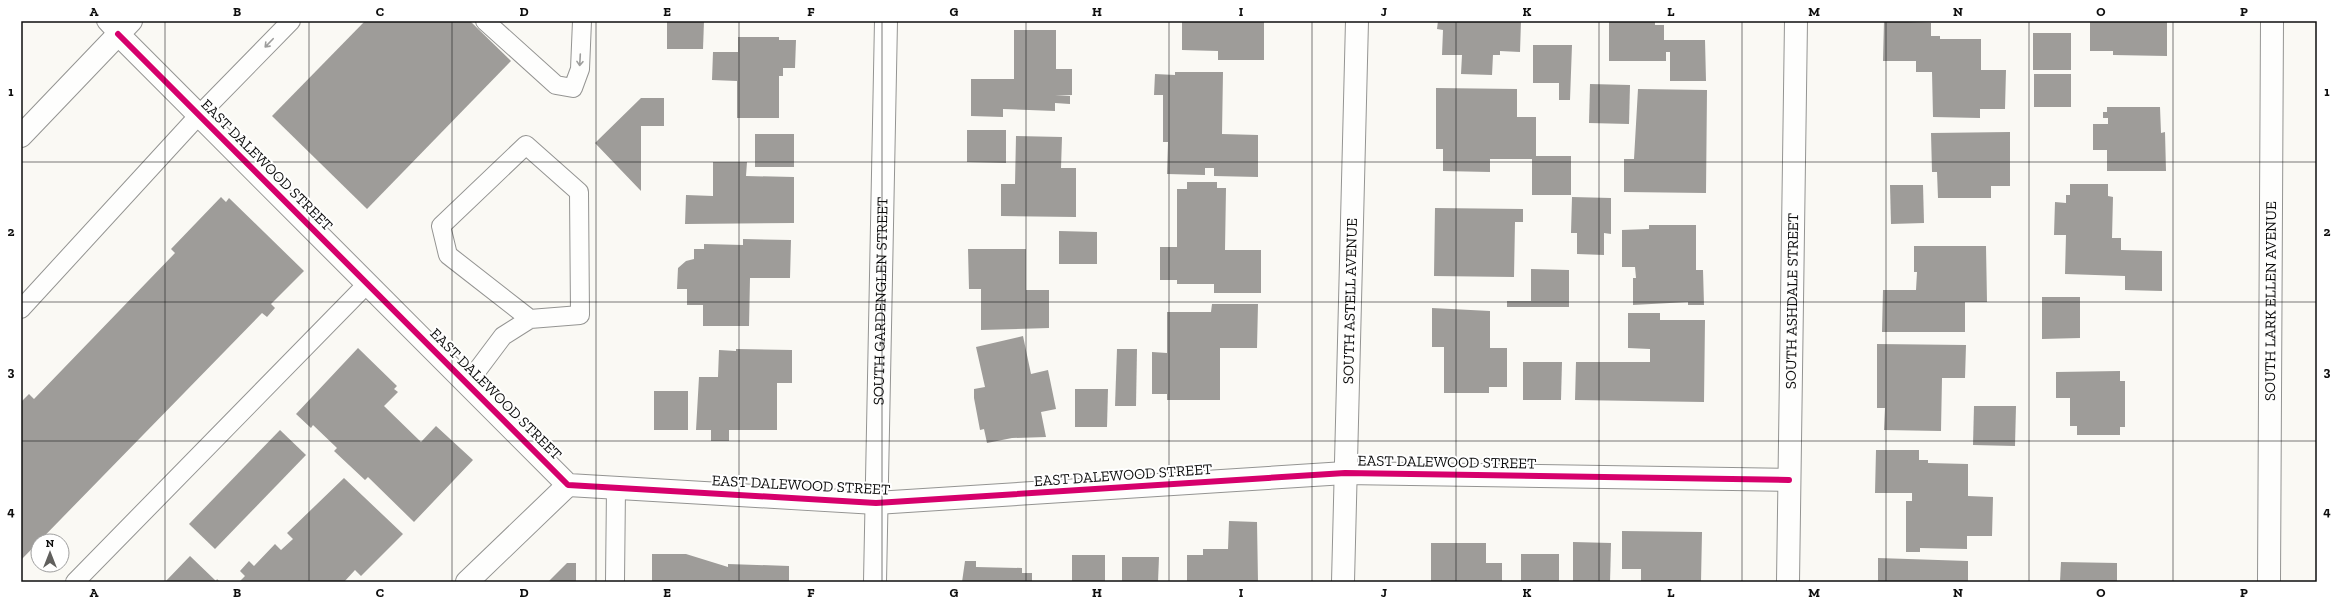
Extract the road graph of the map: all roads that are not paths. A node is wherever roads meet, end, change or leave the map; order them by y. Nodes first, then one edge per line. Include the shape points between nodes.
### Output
1 (290, 21) edge
2 (485, 21) edge
3 (582, 21) edge
4 (886, 21) edge
5 (1357, 21) edge
6 (1796, 21) edge
7 (2272, 21) edge
8 (118, 25) edge
9 (199, 115) junction
10 (21, 136) edge
11 (367, 284) junction
12 (21, 310) edge
13 (530, 319) junction
14 (467, 384) junction
15 (1345, 473) junction
16 (1789, 480) junction
17 (568, 485) junction
18 (616, 488) junction
19 (876, 503) junction
20 (75, 582) edge
21 (467, 582) edge
22 (615, 582) edge
23 (875, 582) edge
24 (1343, 582) edge
25 (1788, 582) edge
26 (2269, 582) edge

1 -> 9 lane
3 -> 2 lane via 580,69 573,88 556,85
4 - 19 street, SOUTH GARDENGLEN STREET
5 - 15 street, SOUTH ASTELL AVENUE
6 - 16 street, SOUTH ASHDALE STREET
7 - 26 street, SOUTH LARK ELLEN AVENUE
8 - 9 street, EAST DALEWOOD STREET
8 - 10 street
9 - 11 street, EAST DALEWOOD STREET
9 - 12 lane
11 - 14 street, EAST DALEWOOD STREET
11 - 20 lane
13 - 13 lane via 580,315 579,192 526,145 441,226 448,254
13 - 14 lane via 503,336
14 - 17 street, EAST DALEWOOD STREET
15 - 16 street, EAST DALEWOOD STREET
15 - 19 street, EAST DALEWOOD STREET
15 - 24 street, SOUTH ASTELL AVENUE
16 - 25 street, SOUTH ASHDALE STREET
17 - 18 street, EAST DALEWOOD STREET
17 - 21 street
18 - 19 street, EAST DALEWOOD STREET
18 - 22 lane
19 - 23 street, SOUTH GARDENGLEN STREET

